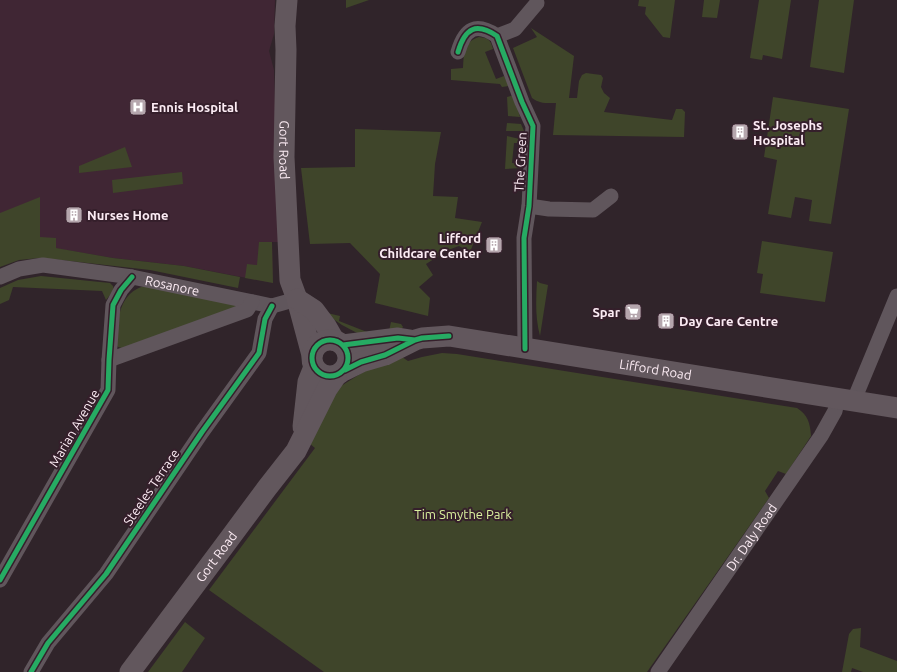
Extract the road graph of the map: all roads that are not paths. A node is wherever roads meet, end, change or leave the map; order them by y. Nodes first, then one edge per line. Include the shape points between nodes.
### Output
1 (287, 0) edge
2 (537, 3) dead end
3 (497, 36) junction
4 (458, 52) dead end
5 (611, 196) dead end
6 (528, 206) junction
7 (0, 277) edge
8 (132, 277) junction
9 (897, 296) edge
10 (297, 299) junction
11 (252, 302) junction
12 (272, 306) junction
13 (415, 340) junction
14 (339, 343) junction
15 (525, 349) junction
16 (109, 360) junction
17 (313, 361) junction
18 (340, 373) junction
19 (846, 399) junction
20 (897, 408) edge
21 (301, 440) junction
22 (0, 580) edge
23 (31, 672) edge
24 (130, 672) edge
25 (658, 672) edge

1 - 10 main road, Gort Road via 284,157 290,280
2 - 3 street via 515,29
3 - 4 street via 479,28 469,32 462,40
3 - 6 street, The Green via 533,126
5 - 6 street, The Green via 593,210
6 - 15 street, The Green via 524,238
7 - 8 street, Rosanore via 19,269 43,265
8 - 11 street, Rosanore
8 - 16 street, Marian Avenue via 113,305
9 - 19 street, Dr. Daly Road
10 - 12 street, Rosanore
10 - 14 main road via 314,310
10 - 17 main road, Gort Road
11 - 12 street, Rosanore
11 - 16 street via 247,310
12 - 23 street, Steeles Terrace via 265,319 259,353 106,574 48,643
13 - 14 main road, Lifford Road via 398,338
13 - 15 main road, Lifford Road via 449,336
13 - 18 main road, Lifford Road
14 - 17 main road via 328,340 318,345
14 - 18 main road via 349,355 348,366
15 - 19 main road, Lifford Road
16 - 22 street, Marian Avenue via 108,390
17 - 18 main road via 321,374 326,376
17 - 21 main road, Gort Road
18 - 21 main road, Gort Road via 327,389
19 - 20 main road, Lifford Road
19 - 25 street, Dr. Daly Road via 835,411 821,436
21 - 24 main road, Gort Road via 296,451

